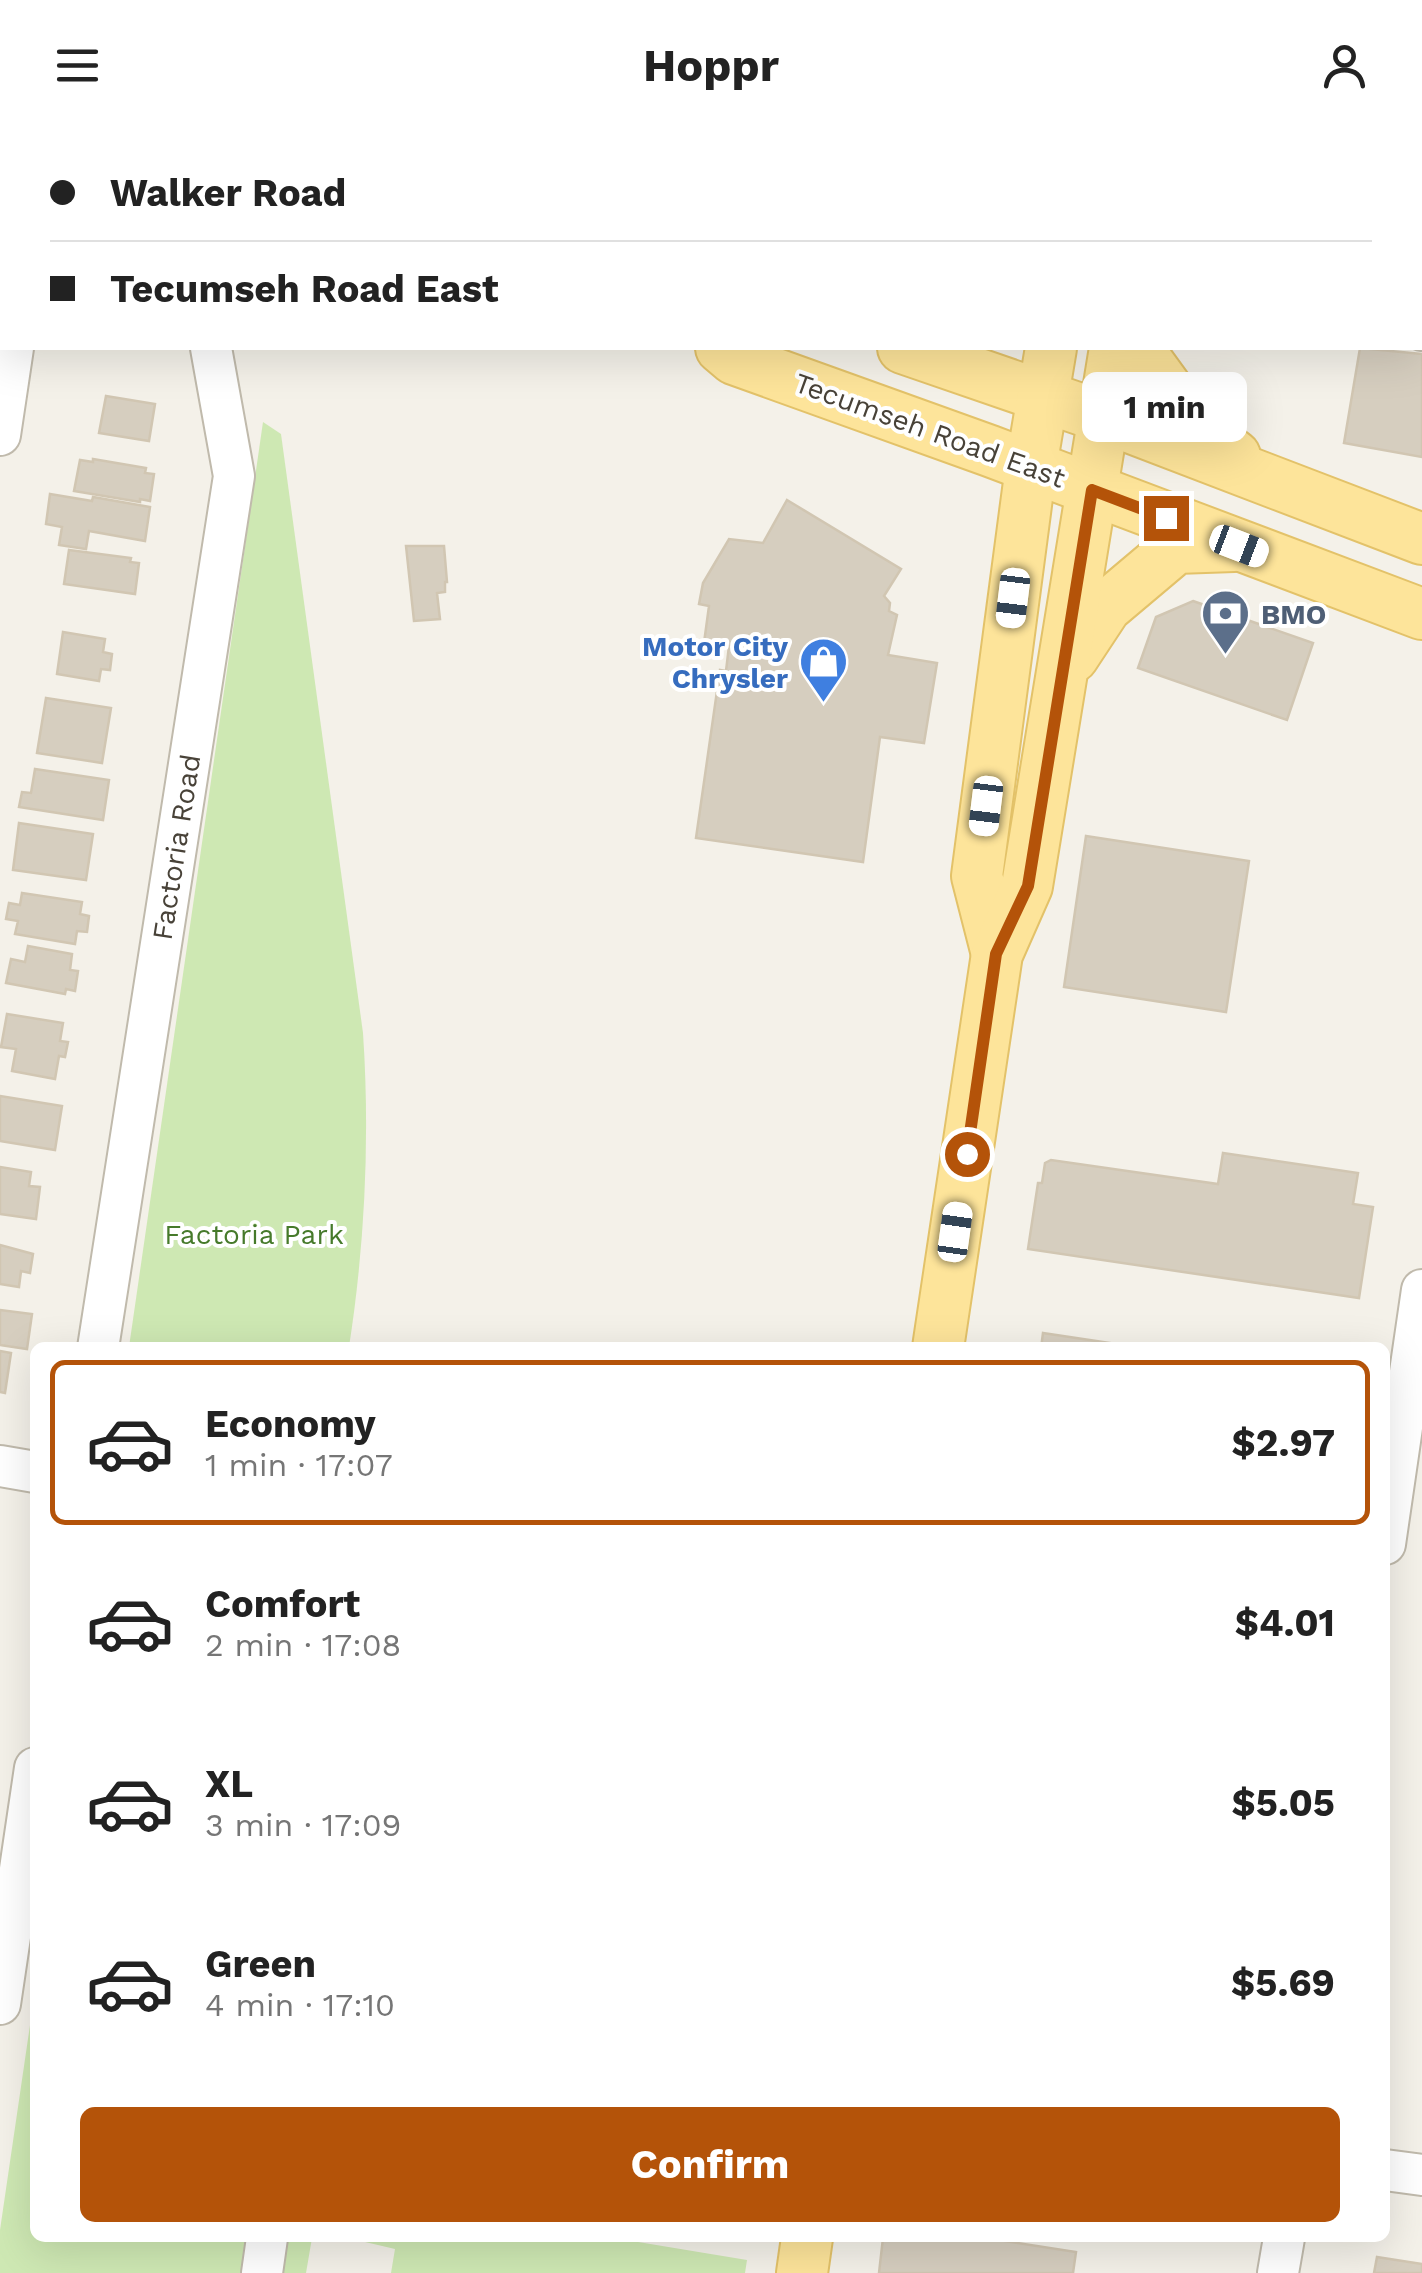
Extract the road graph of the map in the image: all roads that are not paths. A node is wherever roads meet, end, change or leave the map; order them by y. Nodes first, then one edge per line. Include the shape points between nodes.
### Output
1 (13, 350) edge
2 (210, 350) edge
3 (723, 350) edge
4 (933, 350) edge
5 (1115, 350) edge
6 (1142, 350) edge
7 (1047, 371) edge
8 (1103, 417) junction
9 (0, 434) edge
10 (1030, 466) junction
11 (1270, 484) junction
12 (1092, 490) junction
13 (1422, 540) edge
14 (1239, 546) junction
15 (1422, 614) edge
16 (1064, 672) junction
17 (996, 954) junction
18 (1422, 1290) edge
19 (99, 1342) edge
20 (939, 1342) edge
21 (0, 1466) edge
22 (30, 1471) edge
23 (1390, 1510) edge
24 (30, 1802) edge
25 (0, 2004) edge
26 (1390, 2171) edge
27 (1422, 2175) edge
28 (266, 2242) edge
29 (806, 2242) edge
30 (1283, 2242) edge
31 (262, 2273) edge
32 (802, 2273) edge
33 (1278, 2273) edge

1 - 9 street
2 - 19 street, Factoria Road via 234,476
3 - 10 main road, Tecumseh Road East
4 - 7 main road
5 - 8 main road
6 - 11 main road via 1192,423
7 - 8 main road
7 - 10 main road
8 - 11 main road
8 - 12 main road
10 - 12 main road, Tecumseh Road East
10 - 17 main road via 977,876
11 - 13 main road
12 - 14 main road, Tecumseh Road East
12 - 16 main road
14 - 15 main road, Tecumseh Road East
14 - 16 main road via 1176,548 1106,606
16 - 17 main road via 1028,886
17 - 20 main road
18 - 23 street
21 - 22 street
24 - 25 street
26 - 27 street
28 - 31 street
29 - 32 main road
30 - 33 street

